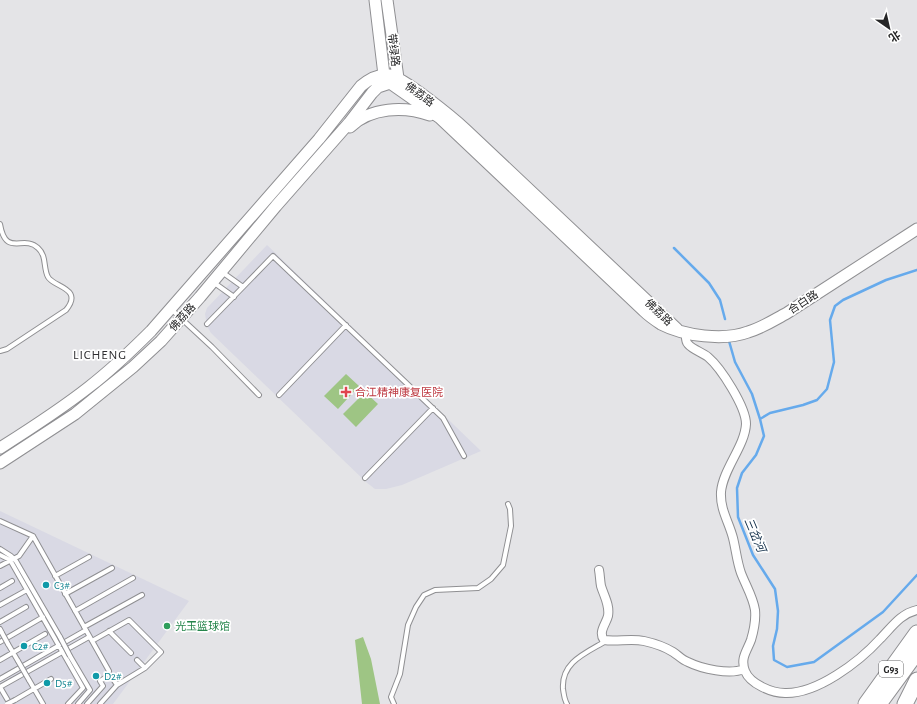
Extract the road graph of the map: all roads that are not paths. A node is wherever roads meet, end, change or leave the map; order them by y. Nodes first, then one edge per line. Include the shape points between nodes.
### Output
1 (375, 0) edge
2 (387, 0) edge
3 (391, 79) junction
4 (449, 126) junction
5 (327, 149) junction
6 (0, 224) edge
7 (917, 230) edge
8 (221, 271) junction
9 (213, 281) junction
10 (243, 287) junction
11 (234, 297) junction
12 (171, 309) junction
13 (181, 318) junction
14 (207, 324) dead end
15 (346, 325) junction
16 (681, 331) junction
17 (0, 351) edge
18 (259, 395) dead end
19 (279, 395) dead end
20 (433, 408) junction
21 (0, 448) edge
22 (464, 456) dead end
23 (0, 463) edge
24 (365, 478) dead end
25 (508, 504) dead end
26 (0, 521) edge
27 (33, 536) junction
28 (0, 549) edge
29 (0, 555) edge
30 (89, 557) dead end
31 (10, 560) junction
32 (0, 566) edge
33 (112, 568) dead end
34 (599, 570) dead end
35 (55, 576) junction
36 (133, 578) dead end
37 (12, 581) dead end
38 (0, 588) edge
39 (27, 590) junction
40 (65, 594) junction
41 (142, 595) dead end
42 (0, 605) edge
43 (26, 607) dead end
44 (917, 610) edge
45 (74, 611) junction
46 (43, 617) junction
47 (0, 622) edge
48 (85, 629) junction
49 (1, 631) edge
50 (109, 631) junction
51 (917, 633) edge
52 (45, 634) dead end
53 (90, 639) junction
54 (608, 640) junction
55 (0, 642) edge
56 (58, 646) junction
57 (13, 652) junction
58 (62, 652) junction
59 (917, 652) edge
60 (131, 653) dead end
61 (0, 660) edge
62 (137, 660) dead end
63 (111, 663) dead end
64 (106, 666) junction
65 (145, 668) junction
66 (744, 669) junction
67 (109, 671) dead end
68 (105, 678) dead end
69 (0, 679) edge
70 (51, 679) dead end
71 (113, 679) dead end
72 (917, 680) edge
73 (93, 685) dead end
74 (117, 685) junction
75 (0, 687) edge
76 (88, 688) junction
77 (34, 689) junction
78 (9, 704) edge
79 (43, 704) edge
80 (68, 704) edge
81 (78, 704) edge
82 (87, 704) edge
83 (100, 704) edge
84 (394, 704) edge
85 (567, 704) edge
86 (866, 704) edge
87 (879, 704) edge
88 (905, 704) edge

1 - 3 main road, 带绿路
2 - 3 main road, 带绿路
3 - 4 main road, 佛荔路
3 - 5 main road, 佛荔路 via 372,93
3 - 12 main road, 佛荔路 via 374,77 361,86 319,139
3 - 16 main road, 佛荔路 via 439,108 466,130
4 - 5 main road via 422,112 396,109 381,111 353,124
4 - 16 main road, 佛荔路 via 644,311 662,324
5 - 8 main road, 佛荔路
6 - 17 lane via 8,241 14,244 30,244 40,250 48,277 52,282 67,289 70,299 66,310
7 - 16 main road, 合白路 via 768,324 731,336 705,336
8 - 9 main road, 佛荔路
8 - 10 lane
9 - 11 lane
9 - 13 main road, 佛荔路
10 - 11 lane
10 - 15 lane via 274,256
11 - 14 lane
12 - 13 lane
12 - 21 main road, 佛荔路 via 124,358 89,387
13 - 18 lane
13 - 23 main road, 佛荔路 via 161,341 97,397
15 - 19 lane
15 - 20 lane
16 - 66 street via 688,344 713,361 725,378 742,407 746,424 721,494 741,572 755,610 755,626 743,654
20 - 22 lane via 443,418
20 - 24 lane
25 - 84 lane via 511,526 503,565 491,579 478,588 436,590 424,595 416,607 408,625 400,674 391,697
26 - 27 lane
27 - 31 lane via 19,556
27 - 35 lane
28 - 76 lane, bridge via 16,561
29 - 31 lane
30 - 35 lane
31 - 32 lane
31 - 39 lane
33 - 40 lane
34 - 54 street via 608,614 602,637
35 - 40 lane
36 - 45 lane
37 - 38 lane
39 - 42 lane
39 - 46 lane
40 - 45 lane
41 - 48 lane
43 - 47 lane
44 - 66 street via 894,622 864,655 808,690 784,693 768,689 756,684
45 - 48 lane
46 - 55 lane
46 - 56 lane
48 - 53 lane
48 - 56 lane
49 - 57 lane, bridge
50 - 53 lane
50 - 60 lane
50 - 65 lane via 129,620 146,640 161,652
51 - 86 highway, G93
52 - 57 lane
53 - 58 lane
53 - 64 lane
54 - 66 street via 652,643 672,651 693,665 727,673
54 - 85 lane via 573,661 565,672 564,699
56 - 58 lane
56 - 69 lane
57 - 61 lane
57 - 77 lane, bridge
58 - 75 lane
58 - 80 lane via 82,688
59 - 87 highway, G93
62 - 65 lane
63 - 64 lane
64 - 67 lane
65 - 74 lane
68 - 82 lane via 100,681 103,686
70 - 77 lane
71 - 74 lane
72 - 88 highway
73 - 76 lane
74 - 83 lane
75 - 78 lane
76 - 81 lane via 90,690
77 - 78 lane, bridge
77 - 79 lane

